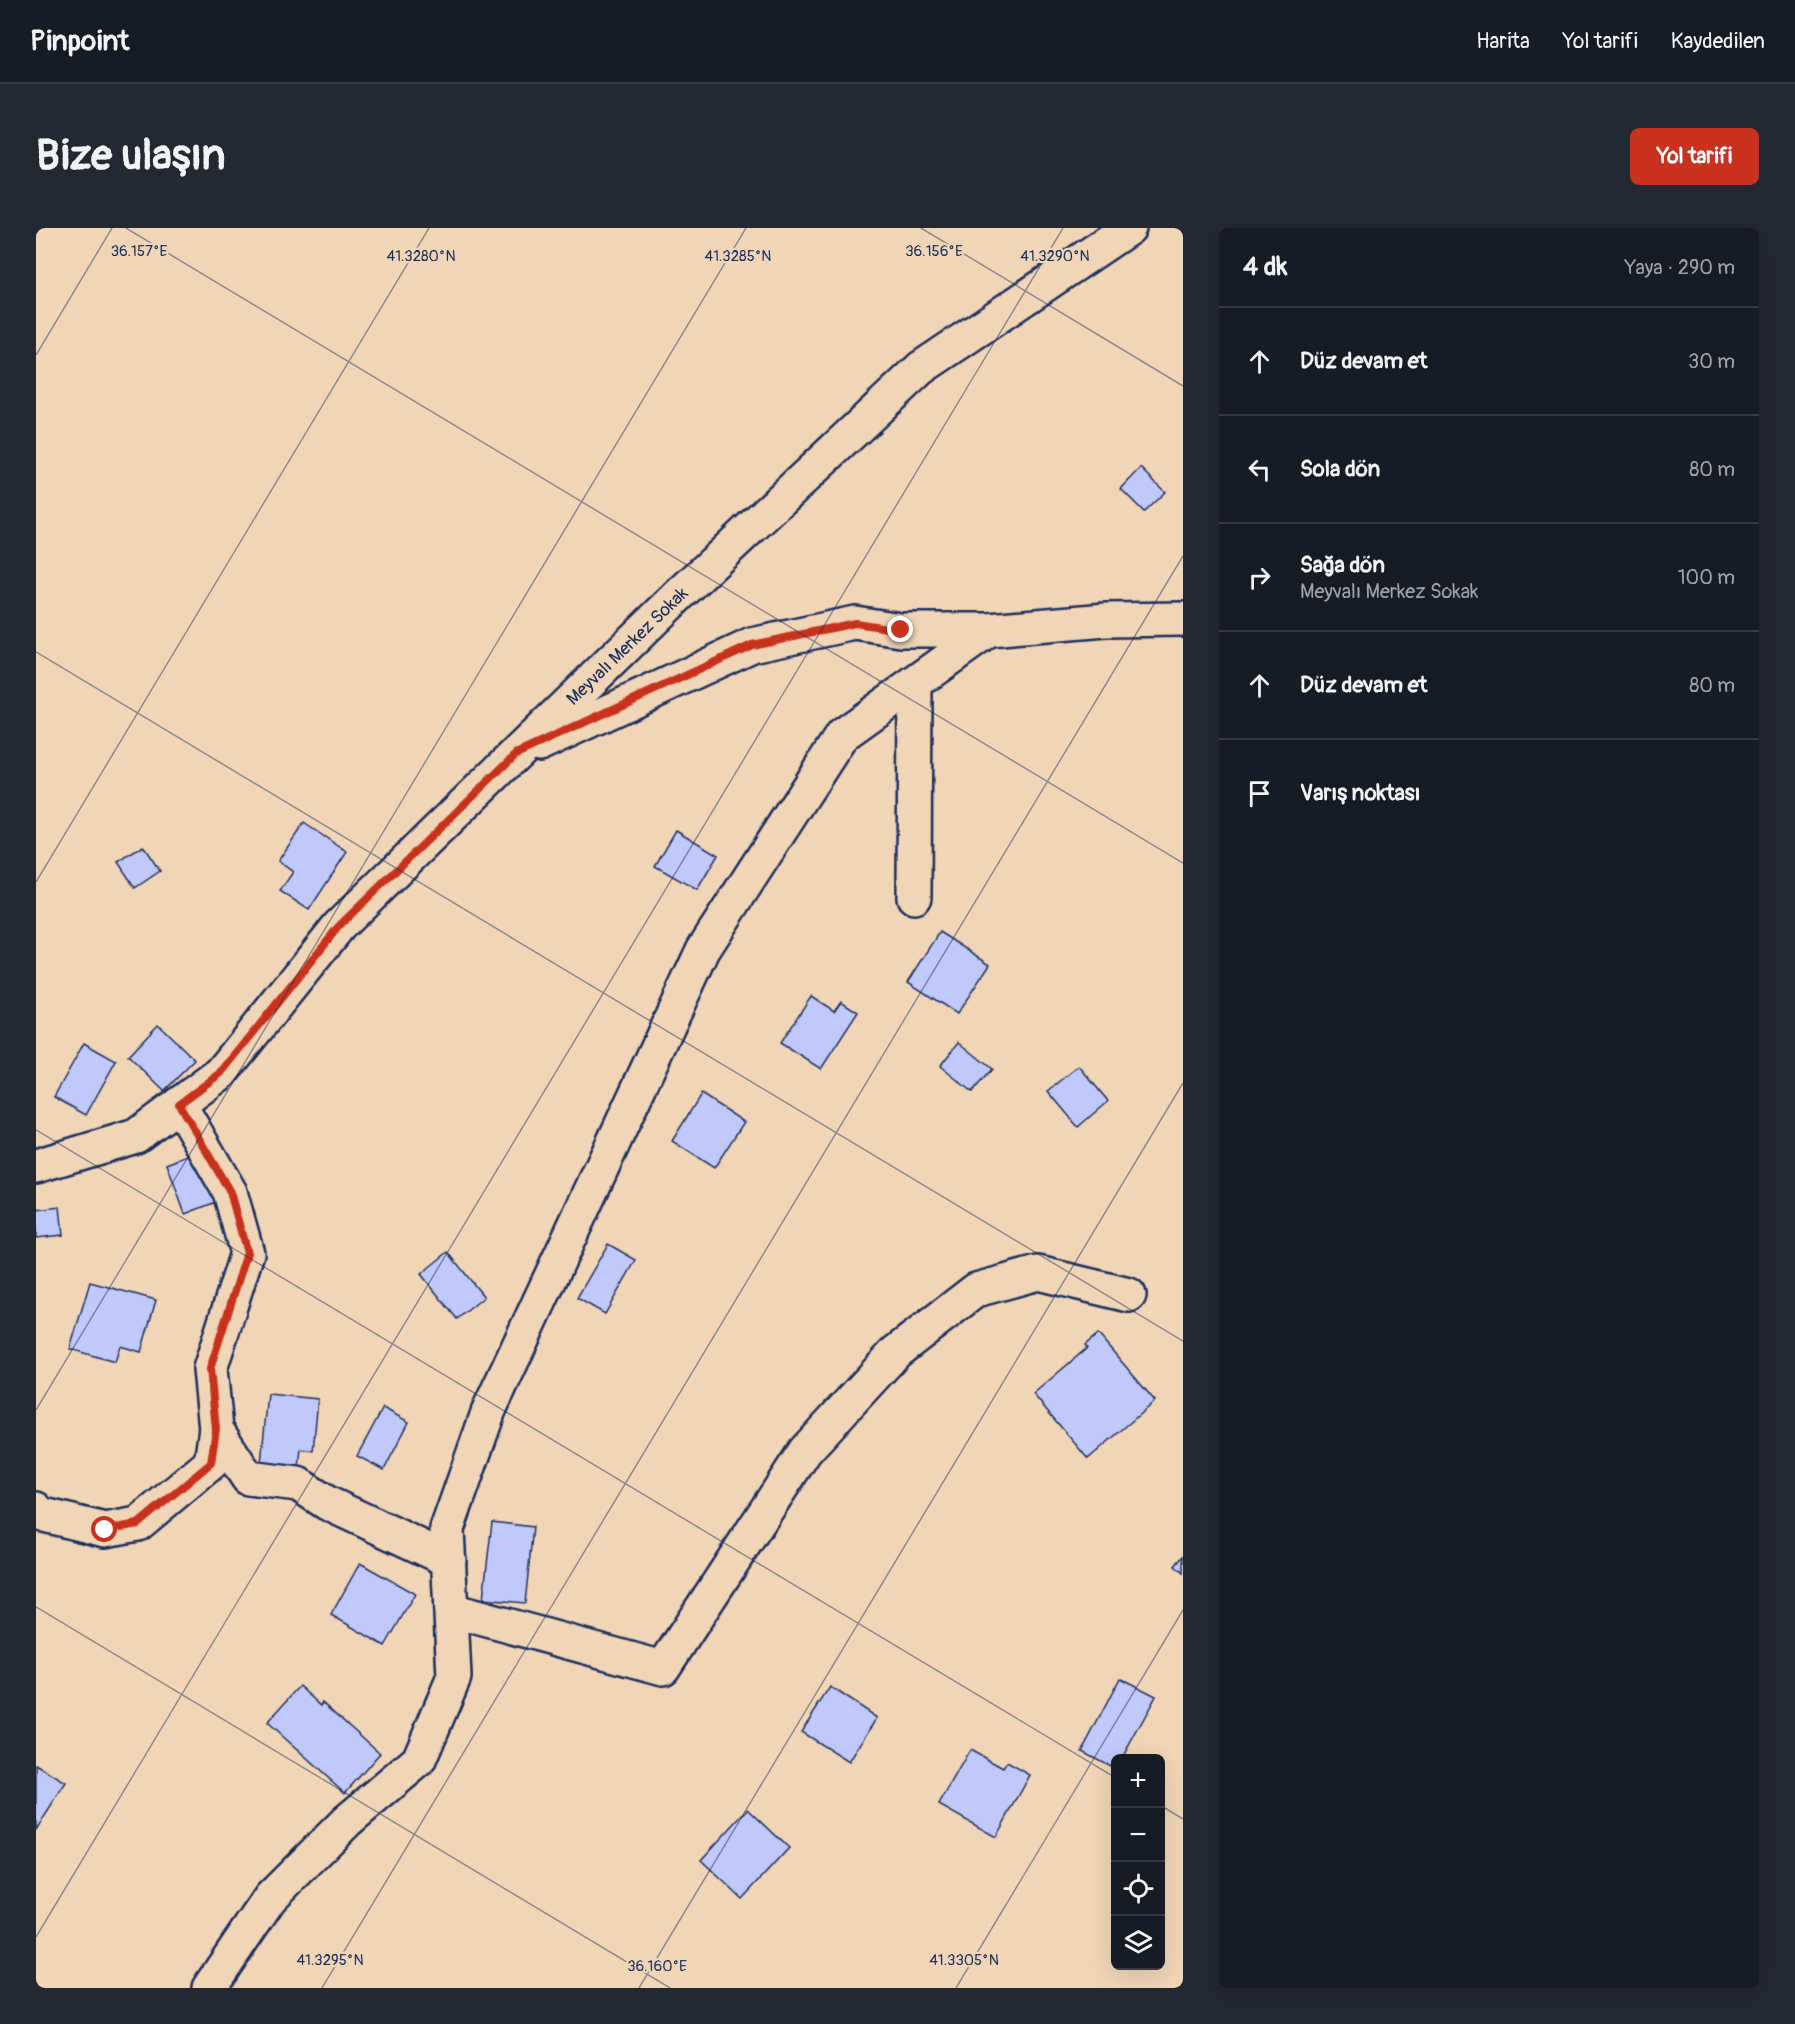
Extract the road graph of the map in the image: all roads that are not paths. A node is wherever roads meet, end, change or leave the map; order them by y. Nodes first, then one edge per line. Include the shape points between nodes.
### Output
1 (1129, 228) edge
2 (1183, 618) edge
3 (989, 630) junction
4 (915, 683) junction
5 (516, 754) junction
6 (914, 897) dead end
7 (179, 1104) junction
8 (36, 1166) edge
9 (1129, 1295) dead end
10 (216, 1429) junction
11 (36, 1509) edge
12 (449, 1560) junction
13 (451, 1610) junction
14 (209, 1988) edge

1 - 5 street, Meyvalı Merkez Sokak via 921,368
2 - 3 street
3 - 4 street
3 - 5 street via 901,630 855,623 752,645
4 - 6 street
4 - 12 street via 842,735 703,950 489,1410 447,1529
5 - 7 street, Meyvalı Merkez Sokak via 339,926 221,1073
7 - 8 street, Meyvalı Merkez Sokak via 136,1136
7 - 10 street via 230,1192 247,1253 210,1369
9 - 13 street via 1038,1273 976,1290 896,1352 805,1451 663,1668
10 - 11 street via 211,1463 138,1524 105,1530 40,1514
10 - 12 street via 248,1478 298,1484 327,1503
12 - 13 street
13 - 14 street via 454,1677 419,1760 346,1821 270,1898

